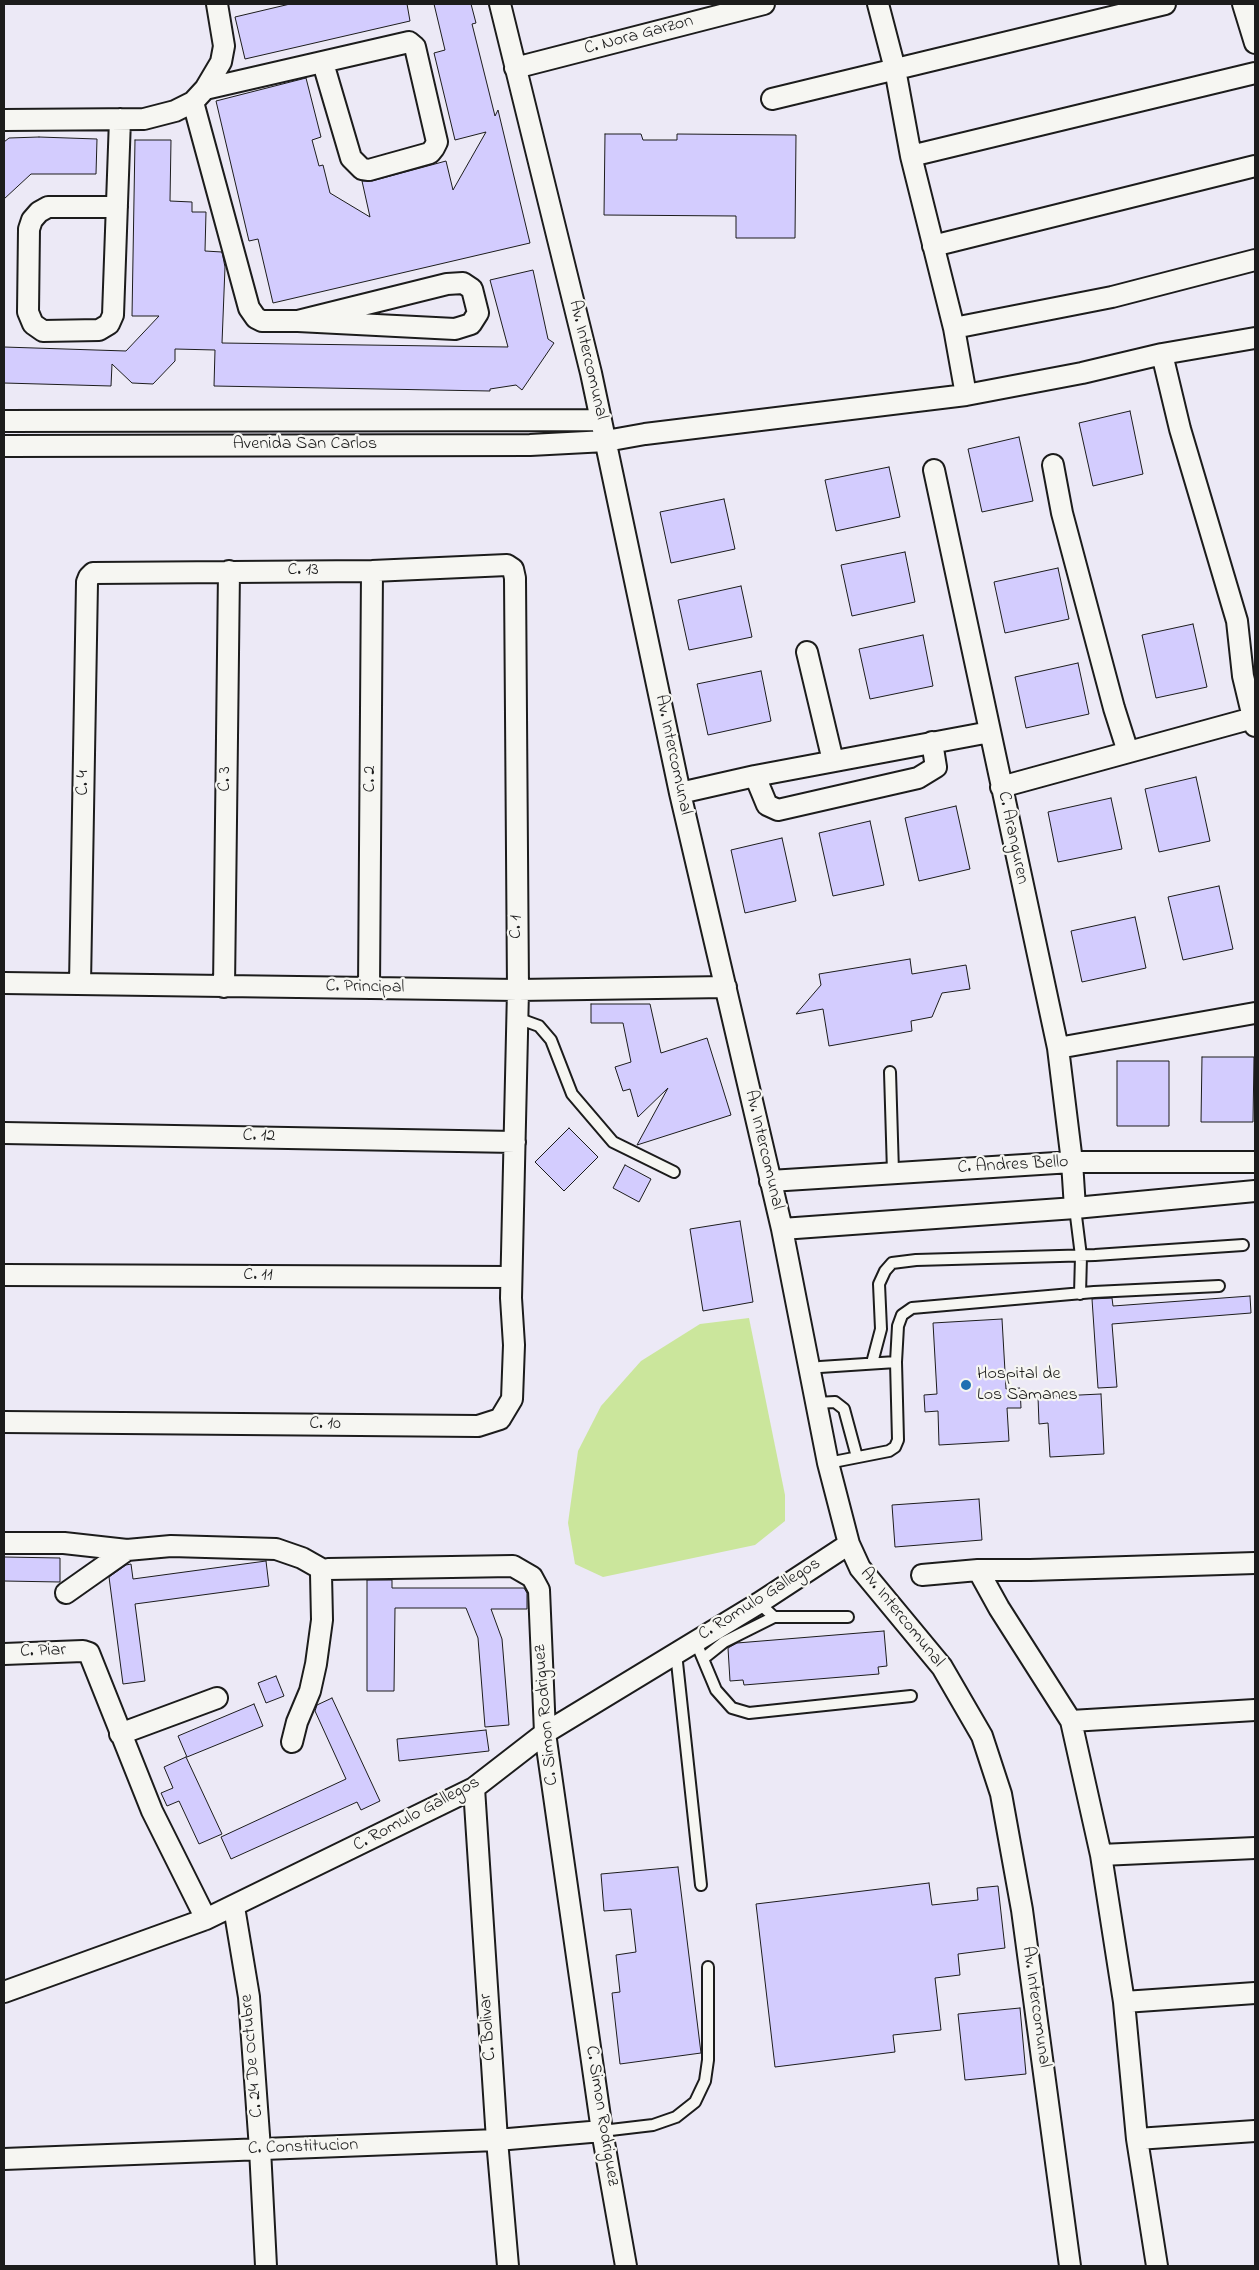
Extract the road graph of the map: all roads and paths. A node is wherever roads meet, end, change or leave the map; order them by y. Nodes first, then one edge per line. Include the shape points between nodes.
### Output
1 (217, 4) edge
2 (500, 4) edge
3 (764, 4) edge
4 (878, 4) edge
5 (1166, 4) edge
6 (1244, 4) edge
7 (1255, 43) edge
8 (323, 63) junction
9 (515, 68) junction
10 (895, 69) junction
11 (1255, 73) edge
12 (199, 96) junction
13 (772, 99) dead end
14 (120, 119) junction
15 (4, 120) edge
16 (911, 156) junction
17 (1255, 166) edge
18 (117, 207) junction
19 (933, 246) junction
20 (1255, 260) edge
21 (298, 321) junction
22 (954, 328) junction
23 (1255, 338) edge
24 (1162, 354) junction
25 (966, 395) junction
26 (601, 420) junction
27 (4, 421) edge
28 (606, 441) junction
29 (4, 446) edge
30 (1053, 466) dead end
31 (934, 470) dead end
32 (229, 571) junction
33 (372, 571) junction
34 (515, 578) joint
35 (87, 582) joint
36 (807, 652) dead end
37 (1254, 722) edge
38 (990, 732) junction
39 (932, 742) junction
40 (1128, 752) junction
41 (833, 761) junction
42 (755, 776) junction
43 (1001, 787) junction
44 (680, 793) junction
45 (4, 983) edge
46 (80, 984) junction
47 (224, 986) junction
48 (726, 987) junction
49 (369, 988) junction
50 (518, 990) junction
51 (1255, 1013) edge
52 (517, 1018) junction
53 (1058, 1048) junction
54 (890, 1072) dead end
55 (4, 1133) edge
56 (515, 1142) junction
57 (1072, 1162) junction
58 (1255, 1162) edge
59 (674, 1172) dead end
60 (893, 1172) junction
61 (770, 1181) junction
62 (1255, 1191) edge
63 (1074, 1208) junction
64 (782, 1229) junction
65 (1243, 1245) dead end
66 (1080, 1256) junction
67 (4, 1275) edge
68 (512, 1277) junction
69 (1219, 1286) dead end
70 (1080, 1294) junction
71 (896, 1362) junction
72 (872, 1363) junction
73 (809, 1370) junction
74 (816, 1403) junction
75 (4, 1422) edge
76 (857, 1457) junction
77 (828, 1463) junction
78 (4, 1542) edge
79 (849, 1544) junction
80 (127, 1550) junction
81 (1255, 1563) edge
82 (978, 1570) junction
83 (325, 1571) junction
84 (922, 1575) dead end
85 (66, 1593) dead end
86 (758, 1603) junction
87 (774, 1617) junction
88 (848, 1617) dead end
89 (700, 1649) junction
90 (676, 1653) junction
91 (4, 1654) edge
92 (911, 1696) dead end
93 (217, 1698) dead end
94 (1255, 1710) edge
95 (1071, 1721) junction
96 (545, 1733) junction
97 (120, 1734) junction
98 (292, 1742) dead end
99 (474, 1788) junction
100 (1255, 1848) edge
101 (1101, 1855) junction
102 (701, 1885) dead end
103 (234, 1907) junction
104 (206, 1920) junction
105 (708, 1967) dead end
106 (4, 1992) edge
107 (1255, 1992) edge
108 (1124, 2002) junction
109 (602, 2131) junction
110 (1255, 2131) edge
111 (1138, 2139) junction
112 (496, 2140) junction
113 (260, 2150) junction
114 (4, 2159) edge
115 (266, 2266) edge
116 (508, 2266) edge
117 (626, 2266) edge
118 (1070, 2266) edge
119 (1157, 2266) edge

1 - 12 street via 224,46 221,62
2 - 9 street, Av. Intercomunal
3 - 9 street, C. Nora Garzon
4 - 10 street
5 - 10 street
6 - 7 street
8 - 8 street via 409,42 412,44 437,142 430,153 369,170 362,169 351,158
8 - 12 street
9 - 26 street, Av. Intercomunal
10 - 13 street
10 - 16 street
11 - 16 street
12 - 14 street via 161,116
12 - 21 street via 249,308 262,321
14 - 15 street
14 - 18 street
16 - 19 street
17 - 19 street
18 - 18 street via 113,315 109,324 100,330 43,331 33,324 28,312 29,229 32,220 48,208
19 - 22 street
20 - 22 street via 1112,298
21 - 21 street via 455,329 471,324 478,313 472,290 463,282
22 - 25 street
23 - 24 street, Avenida San Carlos
24 - 25 street, Avenida San Carlos
24 - 37 street via 1180,429 1237,621 1243,676
25 - 28 street, Avenida San Carlos
26 - 27 street, Avenida San Carlos
26 - 28 street, Av. Intercomunal
28 - 29 street, Avenida San Carlos via 530,445
28 - 44 street, Av. Intercomunal
30 - 40 street via 1062,513
31 - 38 street, C. Aranguren
32 - 33 street, C. 13
32 - 35 street, C. 13 via 93,573
32 - 47 street, C. 3
33 - 34 street, C. 13 via 507,565 513,569
33 - 49 street, C. 2
34 - 50 street, C. 1
35 - 46 street, C. 4
36 - 41 street
37 - 40 street
38 - 39 street
38 - 43 street, C. Aranguren
39 - 41 street
39 - 42 street via 936,767 918,778 778,810 767,805
40 - 43 street
41 - 42 street
42 - 44 street
43 - 53 street, C. Aranguren
44 - 48 street, Av. Intercomunal
45 - 46 street, C. Principal
46 - 47 street, C. Principal
47 - 49 street, C. Principal
48 - 50 street, C. Principal
48 - 61 street, Av. Intercomunal
49 - 50 street, C. Principal
50 - 52 street, C. 1
51 - 53 street
52 - 56 street, C. 1
52 - 59 lane via 539,1026 551,1040 572,1094 613,1142
53 - 57 street, C. Aranguren
54 - 60 lane
55 - 56 street, C. 12
56 - 68 street, C. 1
57 - 58 street, C. Andres Bello
57 - 60 street, C. Andres Bello
57 - 63 street, C. Aranguren
60 - 61 street, C. Andres Bello
61 - 64 street, Av. Intercomunal
62 - 63 street
63 - 64 street
63 - 66 lane
64 - 73 street, Av. Intercomunal
65 - 66 lane
66 - 70 lane
66 - 72 lane via 892,1263 879,1284 881,1329
67 - 68 street, C. 11
68 - 75 street, C. 10 via 512,1399 500,1419 478,1426
69 - 70 lane
70 - 71 lane via 912,1308 899,1321
71 - 72 lane
71 - 76 lane via 898,1440 889,1451
72 - 73 lane
73 - 74 street, Av. Intercomunal
74 - 76 lane via 835,1402 844,1409
74 - 77 street, Av. Intercomunal
76 - 77 lane
77 - 79 street, Av. Intercomunal
78 - 80 street via 64,1543
79 - 86 street, C. Romulo Gallegos
79 - 118 street, Av. Intercomunal via 860,1568 942,1667 982,1736 1001,1794 1022,1910
80 - 83 street via 171,1546 276,1548
80 - 85 street
81 - 82 street
82 - 84 street
82 - 95 street
83 - 96 street, C. Simon Rodriguez via 513,1566 532,1577 539,1590
83 - 98 street via 321,1574 322,1620 316,1664
86 - 87 lane
86 - 89 street, C. Romulo Gallegos
87 - 88 lane
87 - 89 lane via 724,1642
89 - 90 street, C. Romulo Gallegos
89 - 92 lane via 716,1690 732,1708 749,1713
90 - 96 street, C. Romulo Gallegos
90 - 102 lane
91 - 97 street, C. Piar via 89,1653
93 - 97 street
94 - 95 street
95 - 101 street
96 - 99 street, C. Romulo Gallegos
96 - 109 street, C. Simon Rodriguez
97 - 104 street via 152,1811
99 - 103 street, C. Romulo Gallegos
99 - 112 street, C. Bolivar
100 - 101 street
101 - 108 street
103 - 104 street, C. Romulo Gallegos
103 - 113 street, C. 24 De Octubre via 249,1997
104 - 106 street, C. Romulo Gallegos
105 - 109 lane via 708,2060 705,2081 695,2102 676,2117 653,2125
107 - 108 street
108 - 111 street
109 - 112 street, C. Constitucion
109 - 117 street, C. Simon Rodriguez
110 - 111 street
111 - 119 street
112 - 113 street, C. Constitucion
112 - 116 street, C. Bolivar
113 - 114 street, C. Constitucion
113 - 115 street, C. 24 De Octubre

